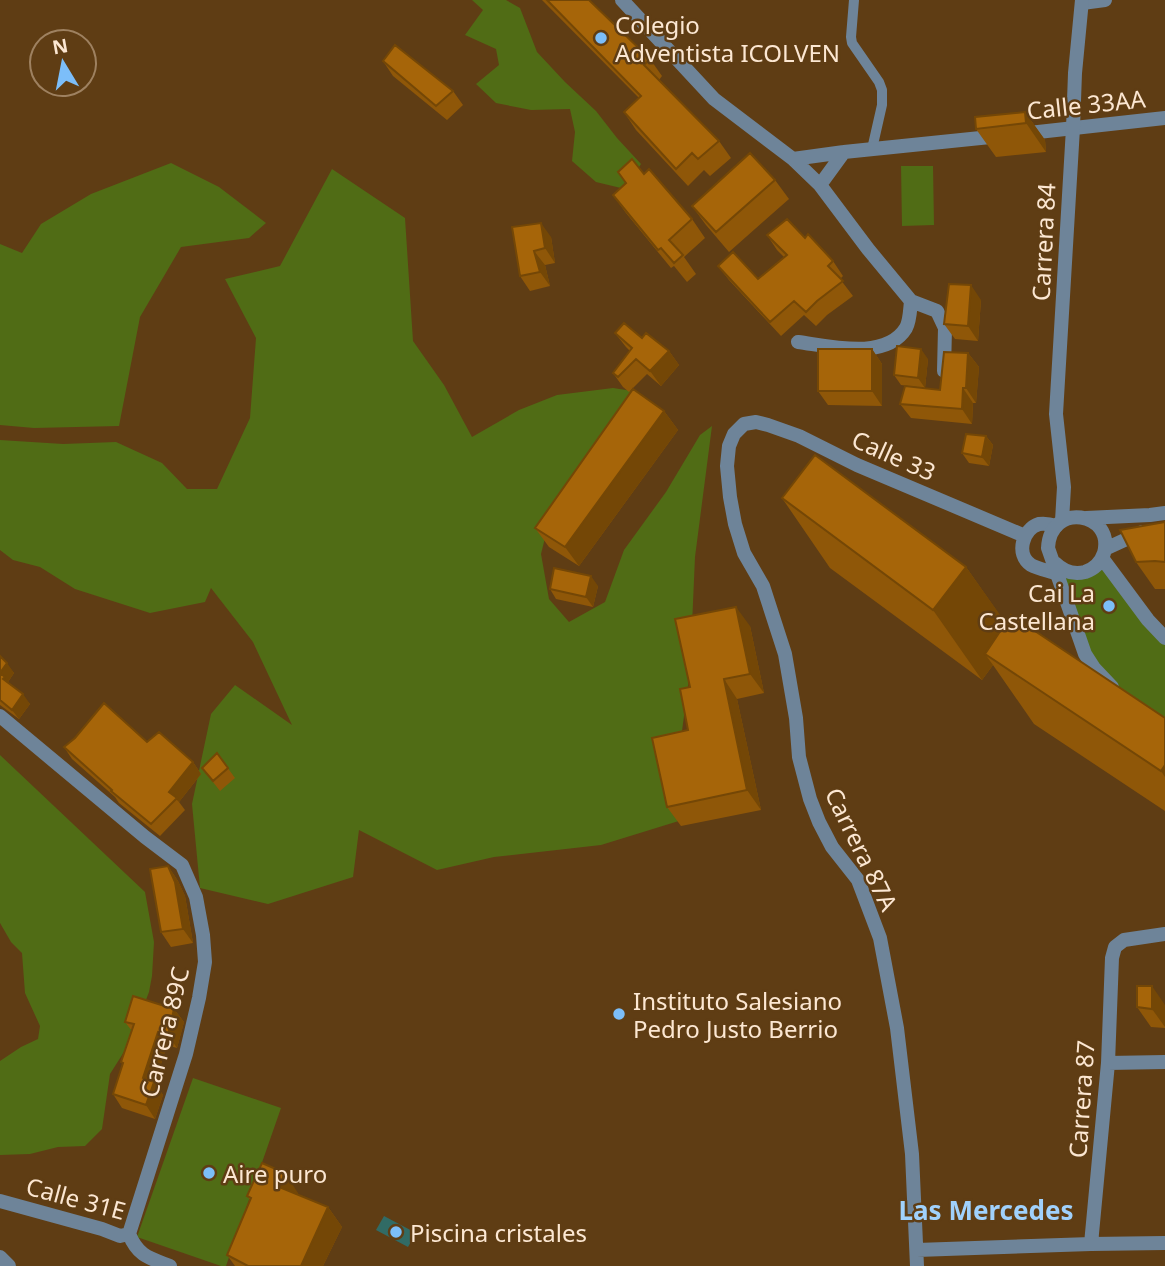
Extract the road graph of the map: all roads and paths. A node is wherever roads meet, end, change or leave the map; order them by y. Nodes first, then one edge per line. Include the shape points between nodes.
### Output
1 (622, 0) edge
2 (854, 0) edge
3 (1105, 0) edge
4 (1082, 1) edge
5 (1165, 118) edge
6 (1073, 128) junction
7 (872, 149) junction
8 (844, 152) junction
9 (793, 159) junction
10 (820, 185) junction
11 (911, 302) junction
12 (798, 342) dead end
13 (943, 382) edge
14 (744, 424) joint
15 (1064, 486) junction
16 (1165, 513) edge
17 (1081, 517) junction
18 (1165, 522) edge
19 (1059, 523) junction
20 (1025, 536) junction
21 (1103, 554) junction
22 (1056, 568) junction
23 (1165, 638) edge
24 (1121, 694) edge
25 (0, 716) edge
26 (1165, 934) edge
27 (1165, 1062) edge
28 (1108, 1063) junction
29 (0, 1201) edge
30 (129, 1234) junction
31 (1165, 1243) edge
32 (1091, 1244) junction
33 (917, 1250) junction
34 (0, 1258) edge
35 (9, 1266) edge
36 (170, 1266) edge
37 (917, 1266) edge

1 - 9 street via 714,99
2 - 7 street via 852,43 879,82 883,99
3 - 4 street
4 - 6 street, Carrera 84
5 - 6 street, Calle 33AA
6 - 7 street, Calle 33AA
6 - 15 street, Carrera 84 via 1056,414
7 - 8 street, Calle 33AA
8 - 9 street, Calle 33AA
8 - 10 street
9 - 10 street
10 - 11 street
11 - 12 street via 907,326 895,341 880,347
11 - 13 street via 937,312 945,328
14 - 20 street, Calle 33 via 756,422 799,436
14 - 33 street, Carrera 87A via 729,446 727,466 735,524 744,553 763,586 785,654 799,757 810,799 832,847 858,880 880,937 912,1154
15 - 17 street, Carrera 84
15 - 19 street, Carrera 84
16 - 17 street
17 - 19 street
17 - 21 street via 1099,527 1105,541
18 - 21 street
19 - 20 street via 1036,525
19 - 22 street via 1048,548
20 - 22 street via 1023,548 1031,565
21 - 22 street via 1092,569 1079,573
21 - 23 street
22 - 24 street via 1085,654
25 - 30 street, Carrera 89C via 182,865 196,897 205,962 199,998
26 - 28 street, Carrera 87 via 1124,940 1115,947
27 - 28 street
28 - 32 street, Carrera 87
29 - 30 street, Calle 31E via 120,1236
30 - 36 street, Calle 31E via 143,1256
31 - 32 street
32 - 33 street
33 - 37 street, Carrera 87A
34 - 35 street

